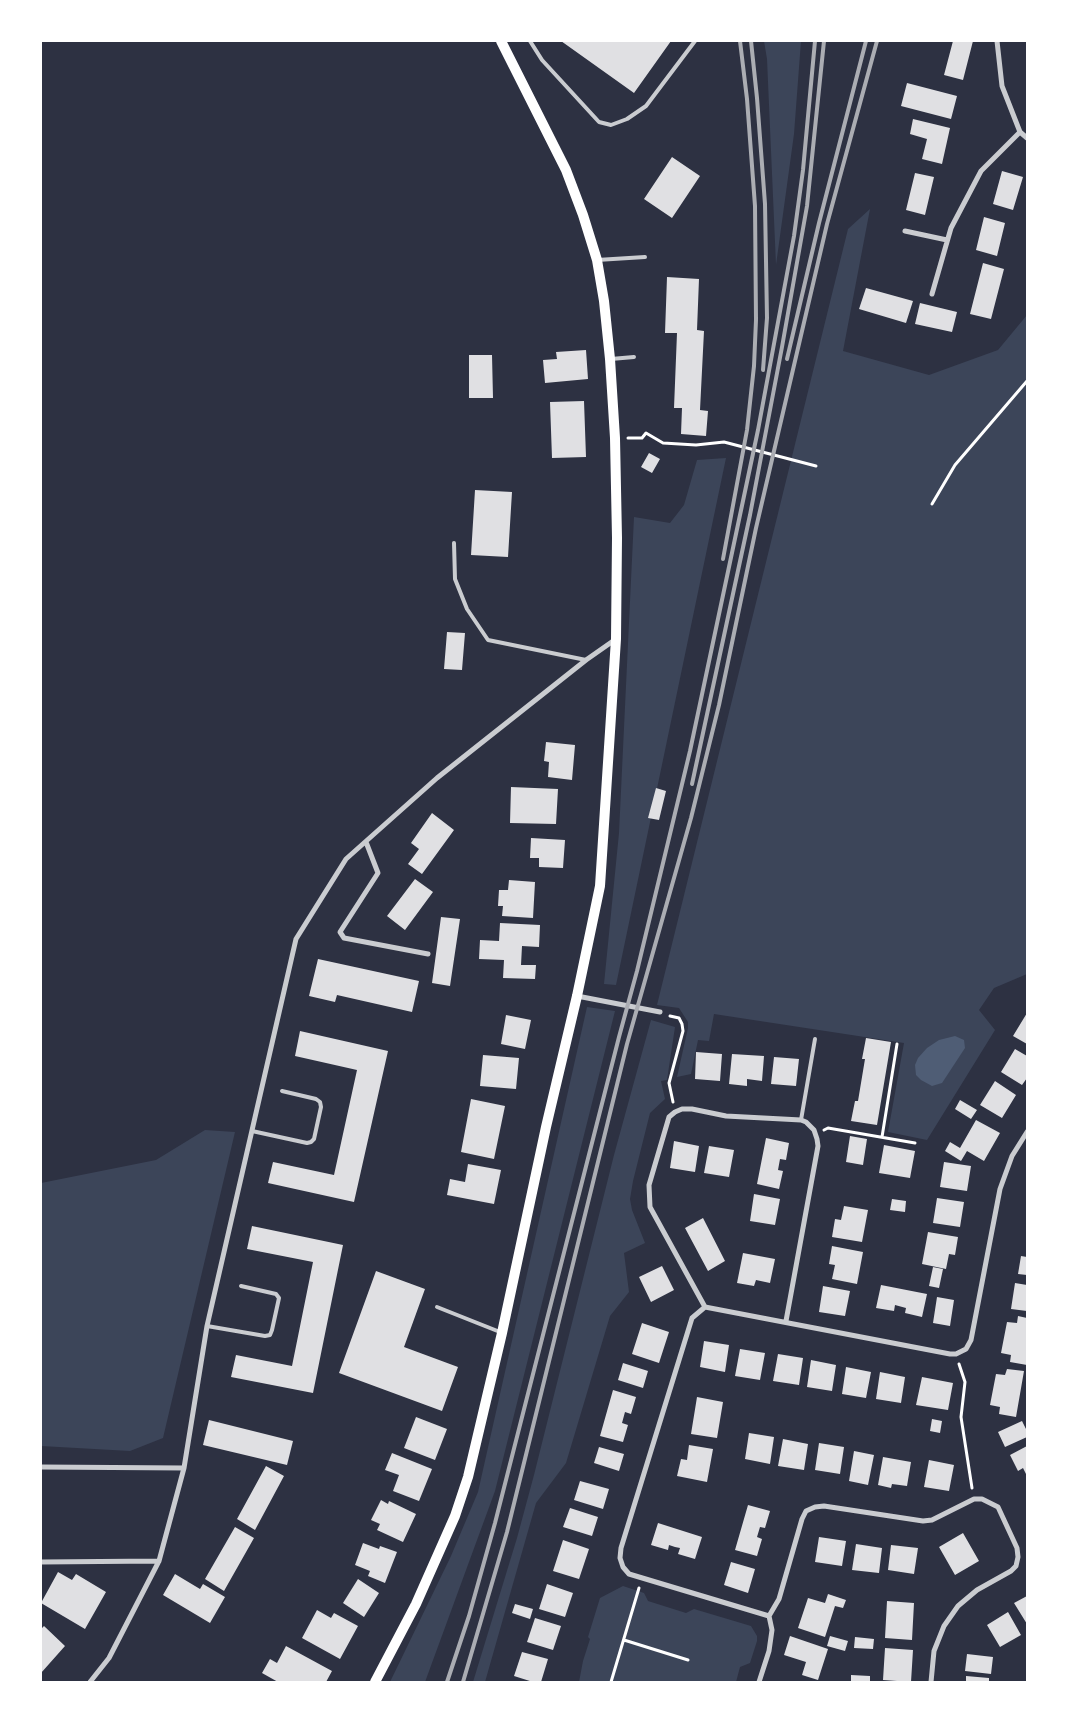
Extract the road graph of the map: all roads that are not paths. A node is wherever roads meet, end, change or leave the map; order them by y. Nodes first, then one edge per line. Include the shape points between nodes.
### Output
1 (501, 41) edge
2 (530, 41) edge
3 (695, 41) edge
4 (996, 41) edge
5 (1020, 132) junction
6 (1027, 138) edge
7 (905, 231) dead end
8 (947, 240) junction
9 (645, 257) dead end
10 (597, 260) junction
11 (932, 294) dead end
12 (634, 358) dead end
13 (610, 359) junction
14 (454, 543) dead end
15 (616, 638) junction
16 (586, 660) junction
17 (366, 842) junction
18 (428, 954) dead end
19 (578, 996) junction
20 (660, 1012) road end
21 (815, 1039) dead end
22 (282, 1091) dead end
23 (801, 1120) junction
24 (252, 1131) junction
25 (1027, 1132) edge
26 (241, 1286) dead end
27 (437, 1307) dead end
28 (705, 1307) junction
29 (786, 1322) junction
30 (207, 1326) junction
31 (502, 1333) junction
32 (41, 1467) edge
33 (184, 1468) junction
34 (159, 1560) junction
35 (41, 1562) edge
36 (769, 1616) junction
37 (92, 1681) edge
38 (375, 1682) edge
39 (758, 1682) edge
40 (931, 1682) edge

1 - 10 main road via 566,170
2 - 3 lane via 542,60 599,122 611,124 646,106
4 - 5 street via 1002,86
5 - 6 street
5 - 8 street via 981,170
7 - 8 street
8 - 11 street
9 - 10 lane
10 - 13 main road
12 - 13 lane
13 - 15 main road via 615,438
14 - 16 lane via 455,579 466,609 488,640
15 - 16 street
15 - 19 main road via 600,886
16 - 17 street via 437,778
17 - 18 street via 378,873 340,932 344,938
17 - 24 street via 346,860 296,939
19 - 20 street
19 - 31 main road
21 - 23 lane
22 - 24 lane via 320,1102 312,1142
23 - 28 street via 726,1116 692,1109 682,1109 669,1117 649,1185 650,1207
23 - 29 street via 814,1130 818,1146
24 - 30 street
25 - 29 street via 1012,1156 1000,1189 971,1340 966,1349 956,1354
26 - 30 lane via 276,1294 279,1298 270,1334 265,1336
27 - 31 lane
28 - 29 street
28 - 36 street via 692,1318 620,1558 629,1574
30 - 33 street
31 - 38 main road via 468,1477 455,1516 416,1604
32 - 33 street
33 - 34 street
34 - 35 street
34 - 37 street via 109,1658
36 - 39 street via 772,1630 769,1651
36 - 40 street via 779,1599 806,1511 824,1506 923,1521 932,1520 974,1499 982,1499 998,1507 1017,1548 1016,1566 958,1606 944,1626 934,1651

